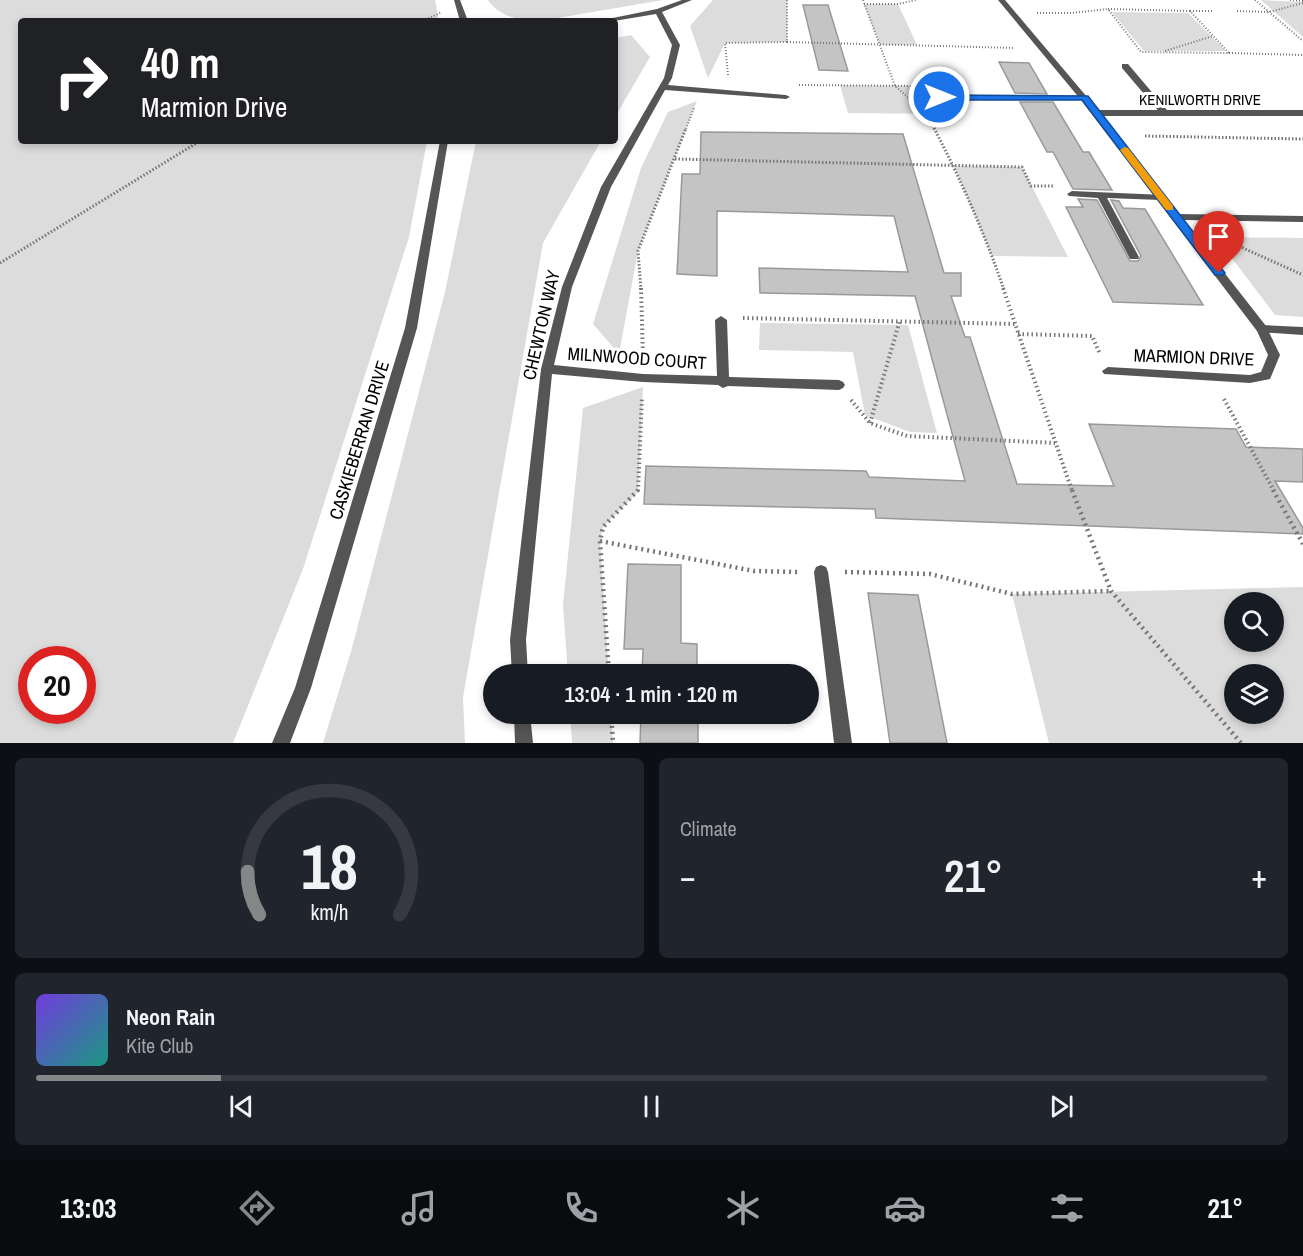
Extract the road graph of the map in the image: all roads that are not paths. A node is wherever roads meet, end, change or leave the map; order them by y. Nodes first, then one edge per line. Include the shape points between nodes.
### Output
1 (457, 0) edge
2 (689, 0) edge
3 (1002, 0) edge
4 (658, 11) junction
5 (464, 18) edge
6 (618, 18) edge
7 (1125, 66) dead end
8 (663, 87) junction
9 (786, 97) dead end
10 (939, 97) road end
11 (1084, 98) junction
12 (1164, 112) junction
13 (1096, 113) junction
14 (1303, 113) edge
15 (443, 144) edge
16 (1072, 194) road end
17 (1101, 195) junction
18 (1161, 196) junction
19 (1176, 217) junction
20 (1303, 219) edge
21 (1134, 257) dead end
22 (721, 320) road end
23 (1262, 328) junction
24 (1303, 331) edge
25 (547, 369) junction
26 (1108, 371) road end
27 (723, 383) junction
28 (839, 385) road end
29 (821, 572) road end
30 (519, 664) edge
31 (523, 724) edge
32 (281, 743) edge
33 (524, 743) edge
34 (843, 743) edge

1 - 5 street
2 - 4 street
3 - 11 street, MARMION DRIVE
4 - 6 street
4 - 8 street, CHEWTON WAY via 676,45
7 - 12 street
8 - 9 street
8 - 25 street, CHEWTON WAY via 606,187 567,287
10 - 11 street
11 - 13 street, MARMION DRIVE
12 - 13 street, KENILWORTH DRIVE
12 - 14 street, KENILWORTH DRIVE
13 - 18 street, MARMION DRIVE
15 - 32 street, CASKIEBERRAN DRIVE via 411,328 303,688
16 - 17 street
17 - 18 street
17 - 21 street
18 - 19 street, MARMION DRIVE
19 - 20 street
19 - 23 street, MARMION DRIVE
22 - 27 street, MILNWOOD COURT
23 - 24 street
23 - 26 street, MARMION DRIVE via 1274,355 1266,376 1250,379
25 - 27 street, MILNWOOD COURT
25 - 30 street, CHEWTON WAY via 518,640
27 - 28 street, MILNWOOD COURT
29 - 34 street
31 - 33 street

